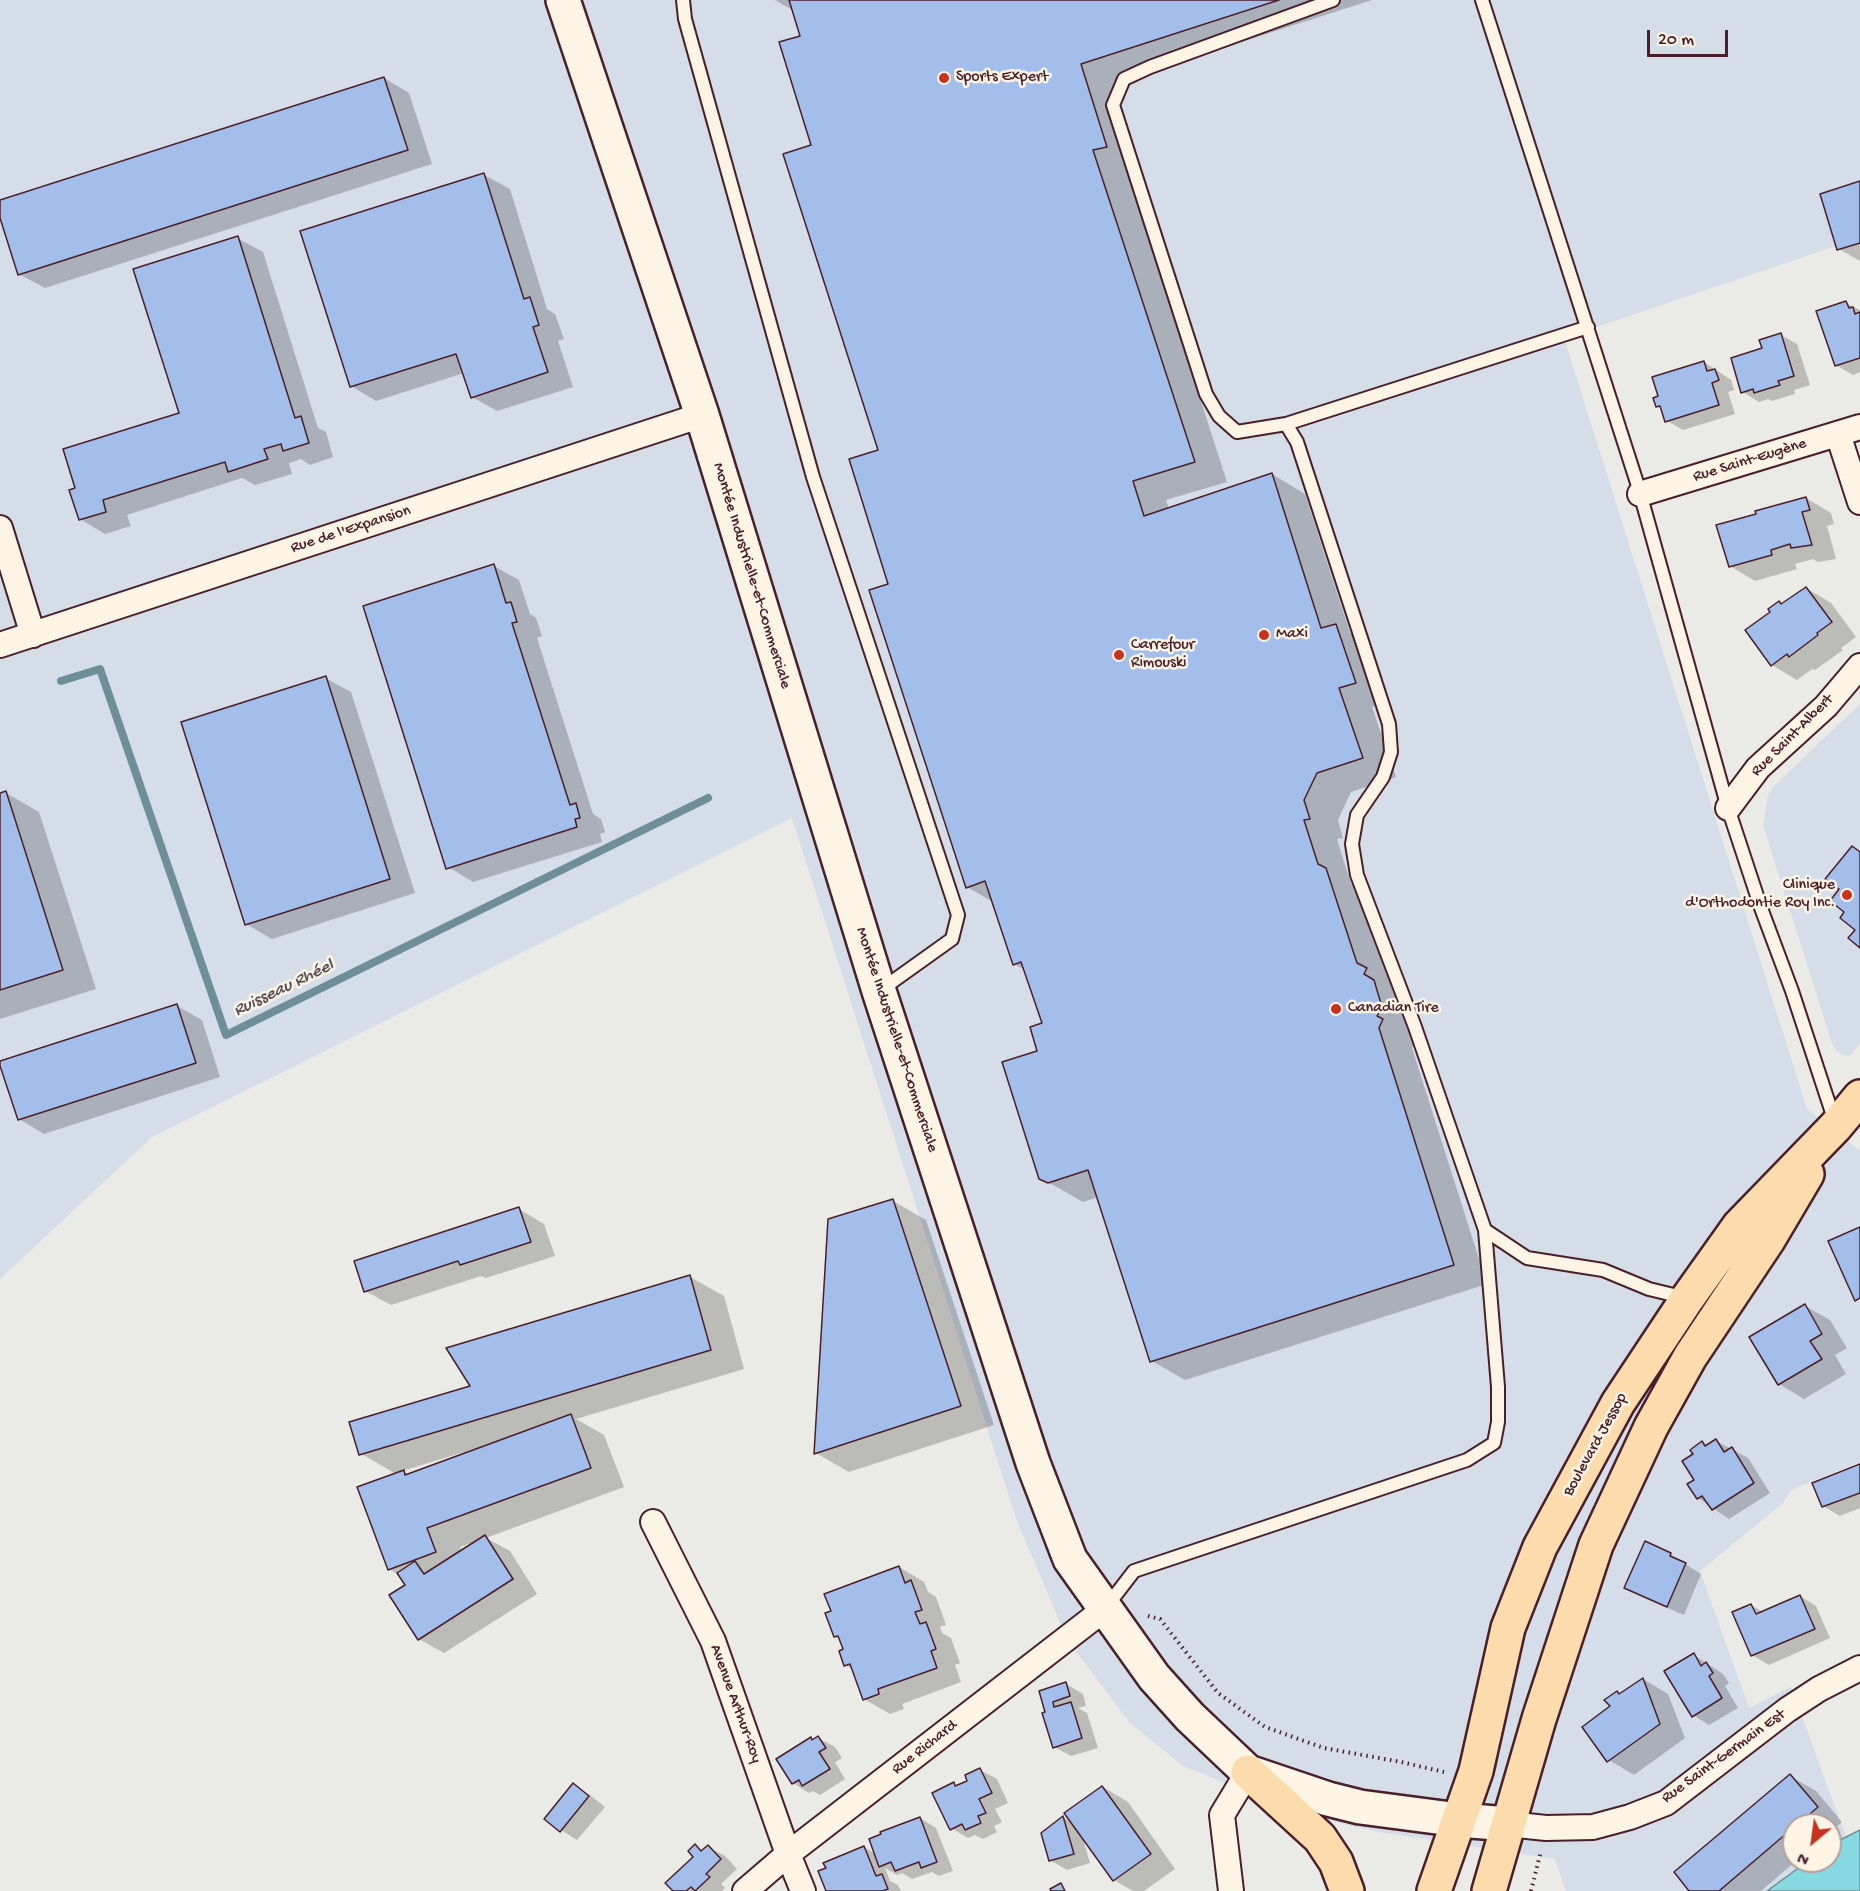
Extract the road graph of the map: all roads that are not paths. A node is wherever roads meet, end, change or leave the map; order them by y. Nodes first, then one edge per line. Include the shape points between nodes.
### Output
1 (563, 0) edge
2 (683, 0) edge
3 (1333, 0) edge
4 (1482, 0) edge
5 (1588, 327) junction
6 (702, 415) junction
7 (1286, 424) junction
8 (1849, 430) edge
9 (1640, 494) junction
10 (1860, 502) edge
11 (0, 528) edge
12 (33, 635) junction
13 (0, 645) edge
14 (1860, 666) edge
15 (1728, 808) junction
16 (879, 990) junction
17 (1860, 1097) edge
18 (1836, 1126) junction
19 (1485, 1230) junction
20 (1687, 1299) junction
21 (653, 1522) dead end
22 (1106, 1608) junction
23 (1860, 1668) edge
24 (1248, 1772) junction
25 (1459, 1820) junction
26 (1508, 1824) junction
27 (788, 1854) junction
28 (1230, 1890) edge
29 (745, 1891) edge
30 (803, 1891) edge
31 (1347, 1891) edge
32 (1434, 1891) edge
33 (1489, 1891) edge

1 - 6 main road, Montée Industrielle-et-Commerciale
2 - 16 lane via 685,19 813,477 957,915 952,939
3 - 7 lane via 1124,79 1113,105 1206,394 1219,416 1237,432
4 - 5 lane
5 - 7 lane
5 - 9 lane
6 - 12 street, Rue de l'Expansion
6 - 16 main road, Montée Industrielle-et-Commerciale
7 - 19 lane via 1297,442 1389,724 1391,752 1383,777 1357,815 1352,844 1357,875 1415,1027
8 - 9 street, Rue Saint-Eugène
8 - 10 street
9 - 15 lane
11 - 12 street
12 - 13 street, Rue de l'Expansion
14 - 15 street, Rue Saint-Albert via 1826,706 1758,768
15 - 18 lane
16 - 22 main road, Montée Industrielle-et-Commerciale via 1033,1463 1070,1559
17 - 18 main road, Boulevard Jessop
18 - 20 main road, Boulevard Jessop via 1739,1226
18 - 26 main road, Boulevard Jessop via 1768,1240 1690,1357 1651,1427 1596,1545
19 - 20 lane via 1527,1258 1603,1270
19 - 22 lane via 1498,1387 1494,1443 1467,1460 1134,1571
20 - 25 main road, Boulevard Jessop via 1618,1403 1540,1548 1508,1628 1476,1771
21 - 27 street, Avenue Arthur-Roy via 713,1641
22 - 24 main road, Montée Industrielle-et-Commerciale via 1154,1677
22 - 27 street, Rue Richard
23 - 26 street, Rue Saint-Germain Est via 1787,1710 1666,1803 1593,1827
24 - 25 main road, Montée Industrielle-et-Commerciale via 1360,1807
24 - 28 street via 1222,1815
24 - 31 main road via 1320,1838 1336,1862
25 - 26 main road, Montée Industrielle-et-Commerciale
25 - 32 main road, Boulevard Jessop
26 - 33 main road, Boulevard Jessop
27 - 29 street, Rue Richard
27 - 30 street, Avenue Arthur-Roy

